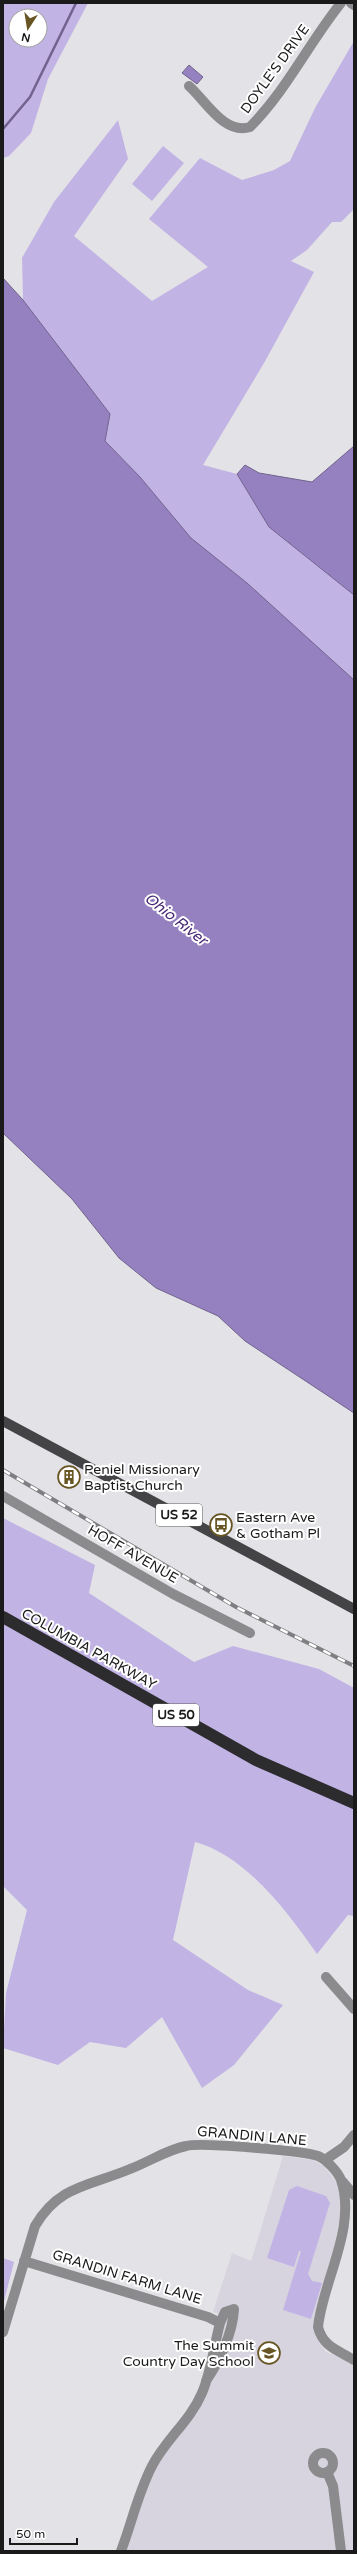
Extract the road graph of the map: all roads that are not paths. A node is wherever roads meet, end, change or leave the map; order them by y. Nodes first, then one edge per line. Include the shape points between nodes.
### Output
1 (341, 3) edge
2 (350, 3) edge
3 (354, 5) edge
4 (189, 86) dead end
5 (3, 1421) edge
6 (3, 1496) edge
7 (354, 1609) edge
8 (3, 1617) edge
9 (250, 1633) dead end
10 (354, 1803) edge
11 (326, 1977) dead end
12 (354, 2009) edge
13 (354, 2135) edge
14 (325, 2160) junction
15 (341, 2179) junction
16 (354, 2195) edge
17 (24, 2260) junction
18 (220, 2323) junction
19 (3, 2332) edge
20 (354, 2360) edge
21 (206, 2381) junction
22 (327, 2472) dead end
23 (121, 2551) edge
24 (341, 2551) edge

1 - 4 street, DOYLE'S DRIVE via 309,44 279,93 250,127 237,129 226,124
2 - 3 street
5 - 7 main road, US 52
6 - 9 street, HOFF AVENUE via 172,1594
8 - 10 highway, COLUMBIA PARKWAY / US 50 via 256,1760
11 - 12 street
13 - 14 street via 344,2147
14 - 15 street
14 - 17 street, GRANDIN LANE via 309,2154 264,2150 190,2145 174,2149 128,2170 72,2189 57,2198 44,2211 35,2226
15 - 16 street
15 - 20 street via 345,2205 344,2226 318,2327 323,2341 329,2347
17 - 18 street, GRANDIN FARM LANE via 208,2317
17 - 19 street, GRANDIN LANE
18 - 21 street
18 - 21 street via 225,2312 234,2309 233,2320 220,2356
21 - 23 street via 182,2427 167,2443 153,2465 138,2498
22 - 24 street via 333,2486

